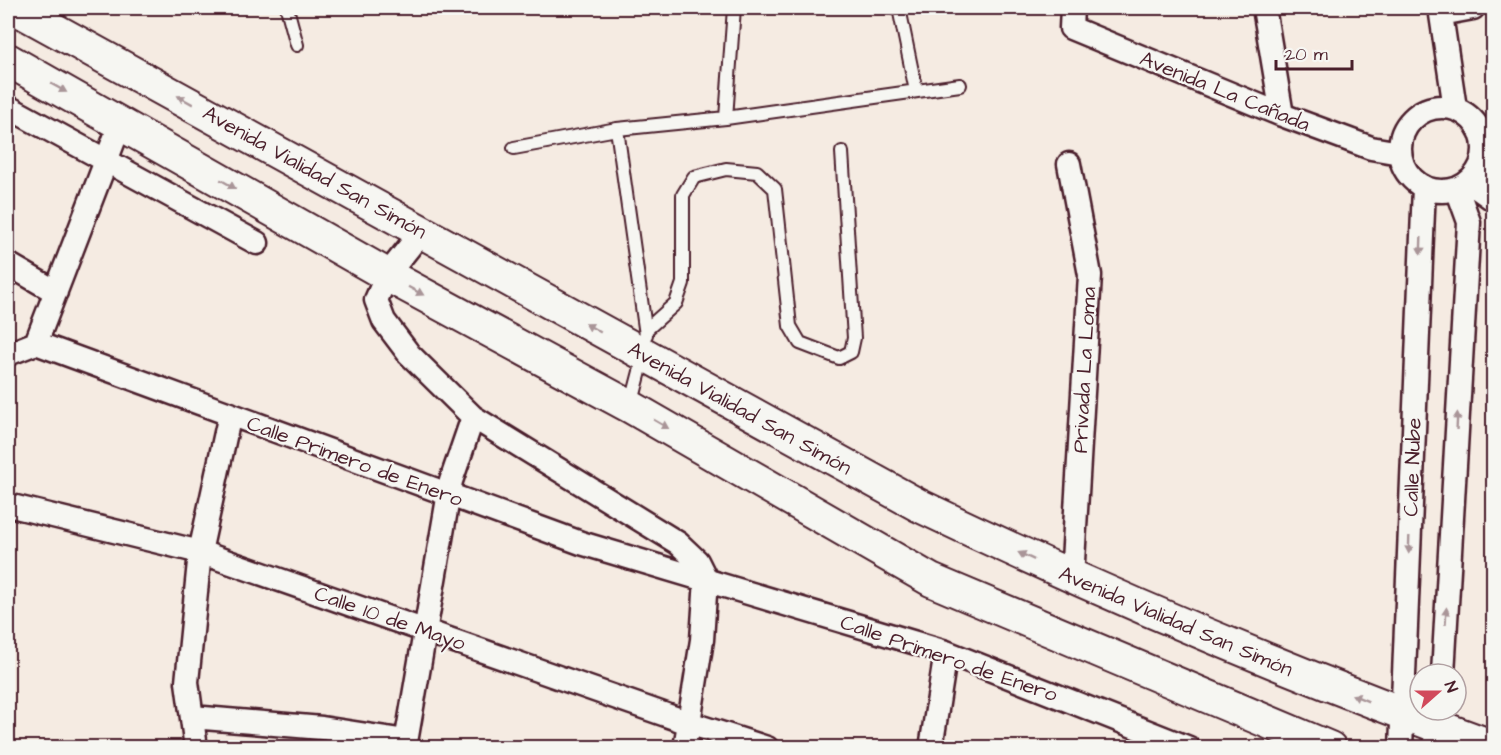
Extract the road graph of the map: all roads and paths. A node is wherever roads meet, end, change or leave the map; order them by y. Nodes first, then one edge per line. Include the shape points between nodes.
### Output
1 (15, 8) edge
2 (287, 8) edge
3 (734, 8) edge
4 (899, 8) edge
5 (1072, 8) edge
6 (1264, 8) edge
7 (1473, 8) edge
8 (1441, 10) edge
9 (297, 45) dead end
10 (8, 60) edge
11 (960, 85) dead end
12 (916, 91) junction
13 (8, 107) edge
14 (1455, 108) junction
15 (1282, 115) junction
16 (726, 118) junction
17 (121, 122) junction
18 (616, 129) junction
19 (514, 148) dead end
20 (842, 152) dead end
21 (1489, 152) edge
22 (1400, 153) junction
23 (108, 161) junction
24 (1069, 164) dead end
25 (1463, 185) junction
26 (1424, 187) junction
27 (1494, 200) edge
28 (423, 230) junction
29 (257, 243) dead end
30 (8, 264) edge
31 (387, 274) junction
32 (56, 292) junction
33 (36, 343) junction
34 (645, 343) junction
35 (8, 354) edge
36 (631, 407) junction
37 (230, 414) junction
38 (473, 417) junction
39 (448, 495) junction
40 (8, 505) edge
41 (200, 552) junction
42 (1072, 578) junction
43 (706, 579) junction
44 (424, 629) junction
45 (946, 652) junction
46 (1444, 662) edge
47 (1402, 715) junction
48 (192, 717) junction
49 (689, 723) junction
50 (1437, 728) edge
51 (405, 744) edge
52 (196, 747) edge
53 (686, 747) edge
54 (767, 747) edge
55 (931, 747) edge
56 (1189, 747) edge
57 (1330, 747) edge
58 (1401, 747) edge
59 (1494, 747) edge

28 -> 1 main road, Avenida Vialidad San Simón
2 - 9 lane
3 - 16 lane
4 - 12 lane
5 - 15 street, Avenida La Cañada via 1071,28
6 - 15 street
7 - 8 street
8 - 14 street
10 -> 17 main road
11 - 12 lane
12 - 16 lane
13 - 23 street
14 - 21 street via 1472,118
14 - 22 street via 1425,110 1410,122
15 - 22 street, Avenida La Cañada via 1371,148
16 - 18 lane
17 - 23 street
17 -> 31 main road
18 - 19 lane
18 - 34 lane
20 - 34 lane via 854,338 851,352 839,358 800,343 790,326 775,189 757,172 726,169 694,177 683,195 683,283 676,303
21 - 25 street via 1479,171
22 - 26 street via 1409,175
23 - 29 street
23 - 32 street
24 - 42 street, Privada La Loma via 1090,275
25 - 26 street via 1443,191
25 - 27 street
46 -> 25 street, Calle Nube via 1469,222
26 -> 47 street, Calle Nube
28 - 31 street
34 -> 28 main road, Avenida Vialidad San Simón
30 - 32 street
31 -> 36 main road
31 - 38 street via 376,300 384,321 410,354
32 - 33 street
33 - 35 street
33 - 37 street, Calle Primero de Enero
34 - 36 lane
42 -> 34 main road, Avenida Vialidad San Simón via 918,505
36 -> 57 main road via 932,580
37 - 39 street, Calle Primero de Enero
37 - 41 street
38 - 39 street
38 - 43 street via 678,543 697,561
39 - 43 street, Calle Primero de Enero via 580,543 673,573
39 - 44 street
40 - 41 street, Calle 10 de Mayo
41 - 44 street, Calle 10 de Mayo
41 - 48 street via 188,682
47 -> 42 main road, Avenida Vialidad San Simón
43 - 45 street, Calle Primero de Enero
43 - 49 street via 702,640
44 - 49 street, Calle 10 de Mayo
44 - 51 street
45 - 55 street
45 - 56 street, Calle Primero de Enero
47 - 50 main road, Avenida Vialidad San Simón
47 - 58 street, Calle Nube
48 - 51 street via 322,728
48 - 52 street
49 - 53 street
49 - 54 street, Calle 10 de Mayo
50 - 59 main road, Avenida Vialidad San Simón

